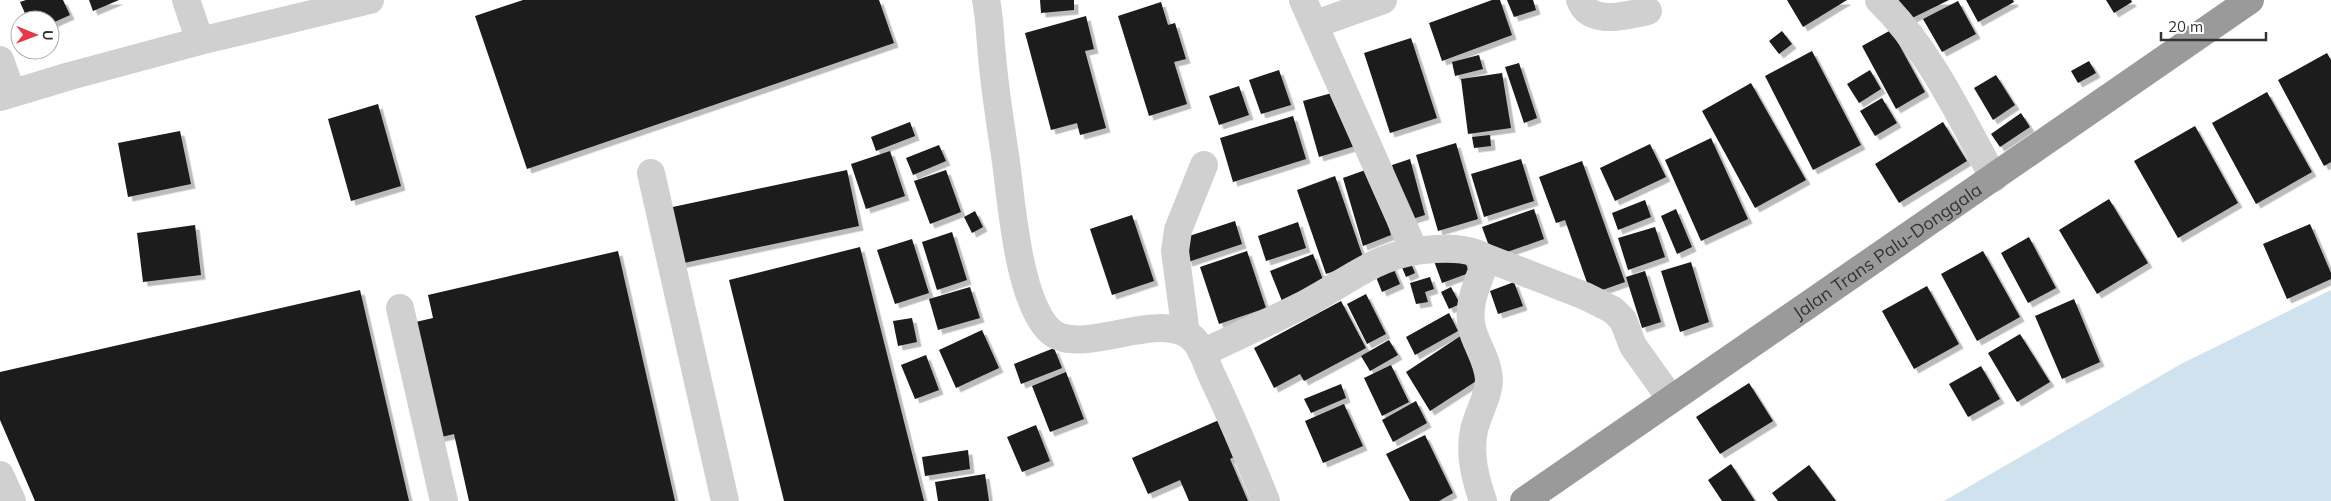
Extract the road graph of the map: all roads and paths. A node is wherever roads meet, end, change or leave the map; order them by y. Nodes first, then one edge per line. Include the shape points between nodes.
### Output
1 (186, 0) edge
2 (370, 0) edge
3 (986, 0) edge
4 (1304, 0) edge
5 (1383, 0) edge
6 (1580, 0) edge
7 (1878, 0) edge
8 (2250, 0) edge
9 (1648, 11) dead end
10 (1316, 24) junction
11 (200, 41) junction
12 (0, 60) edge
13 (6, 95) edge
14 (1204, 165) dead end
15 (651, 173) dead end
16 (1994, 178) junction
17 (1414, 250) junction
18 (1487, 258) junction
19 (400, 308) dead end
20 (1194, 343) junction
21 (1671, 399) junction
22 (0, 475) edge
23 (12, 501) edge
24 (444, 501) edge
25 (725, 501) edge
26 (1266, 501) edge
27 (1483, 501) edge
28 (1524, 501) edge

1 - 11 street
2 - 11 street
3 - 20 street via 1015,229 1035,312 1049,331 1065,337 1091,340 1134,330 1174,329
4 - 10 street
5 - 10 street
6 - 9 street via 1594,15 1615,18
7 - 16 street via 1908,32 1929,63
8 - 16 highway, Jalan Trans Palu-Donggala
10 - 17 street
11 - 13 street
12 - 13 street
14 - 20 street via 1178,230 1176,251
15 - 25 street
16 - 21 highway, Jalan Trans Palu-Donggala
17 - 18 street via 1453,248 1474,251
17 - 20 street via 1371,264 1334,288
18 - 21 street via 1614,310 1623,320 1632,346
18 - 27 street via 1470,310 1473,332 1489,379 1472,445 1473,465
19 - 24 street
20 - 26 street via 1228,410
21 - 28 highway, Jalan Trans Palu-Donggala
22 - 23 street

